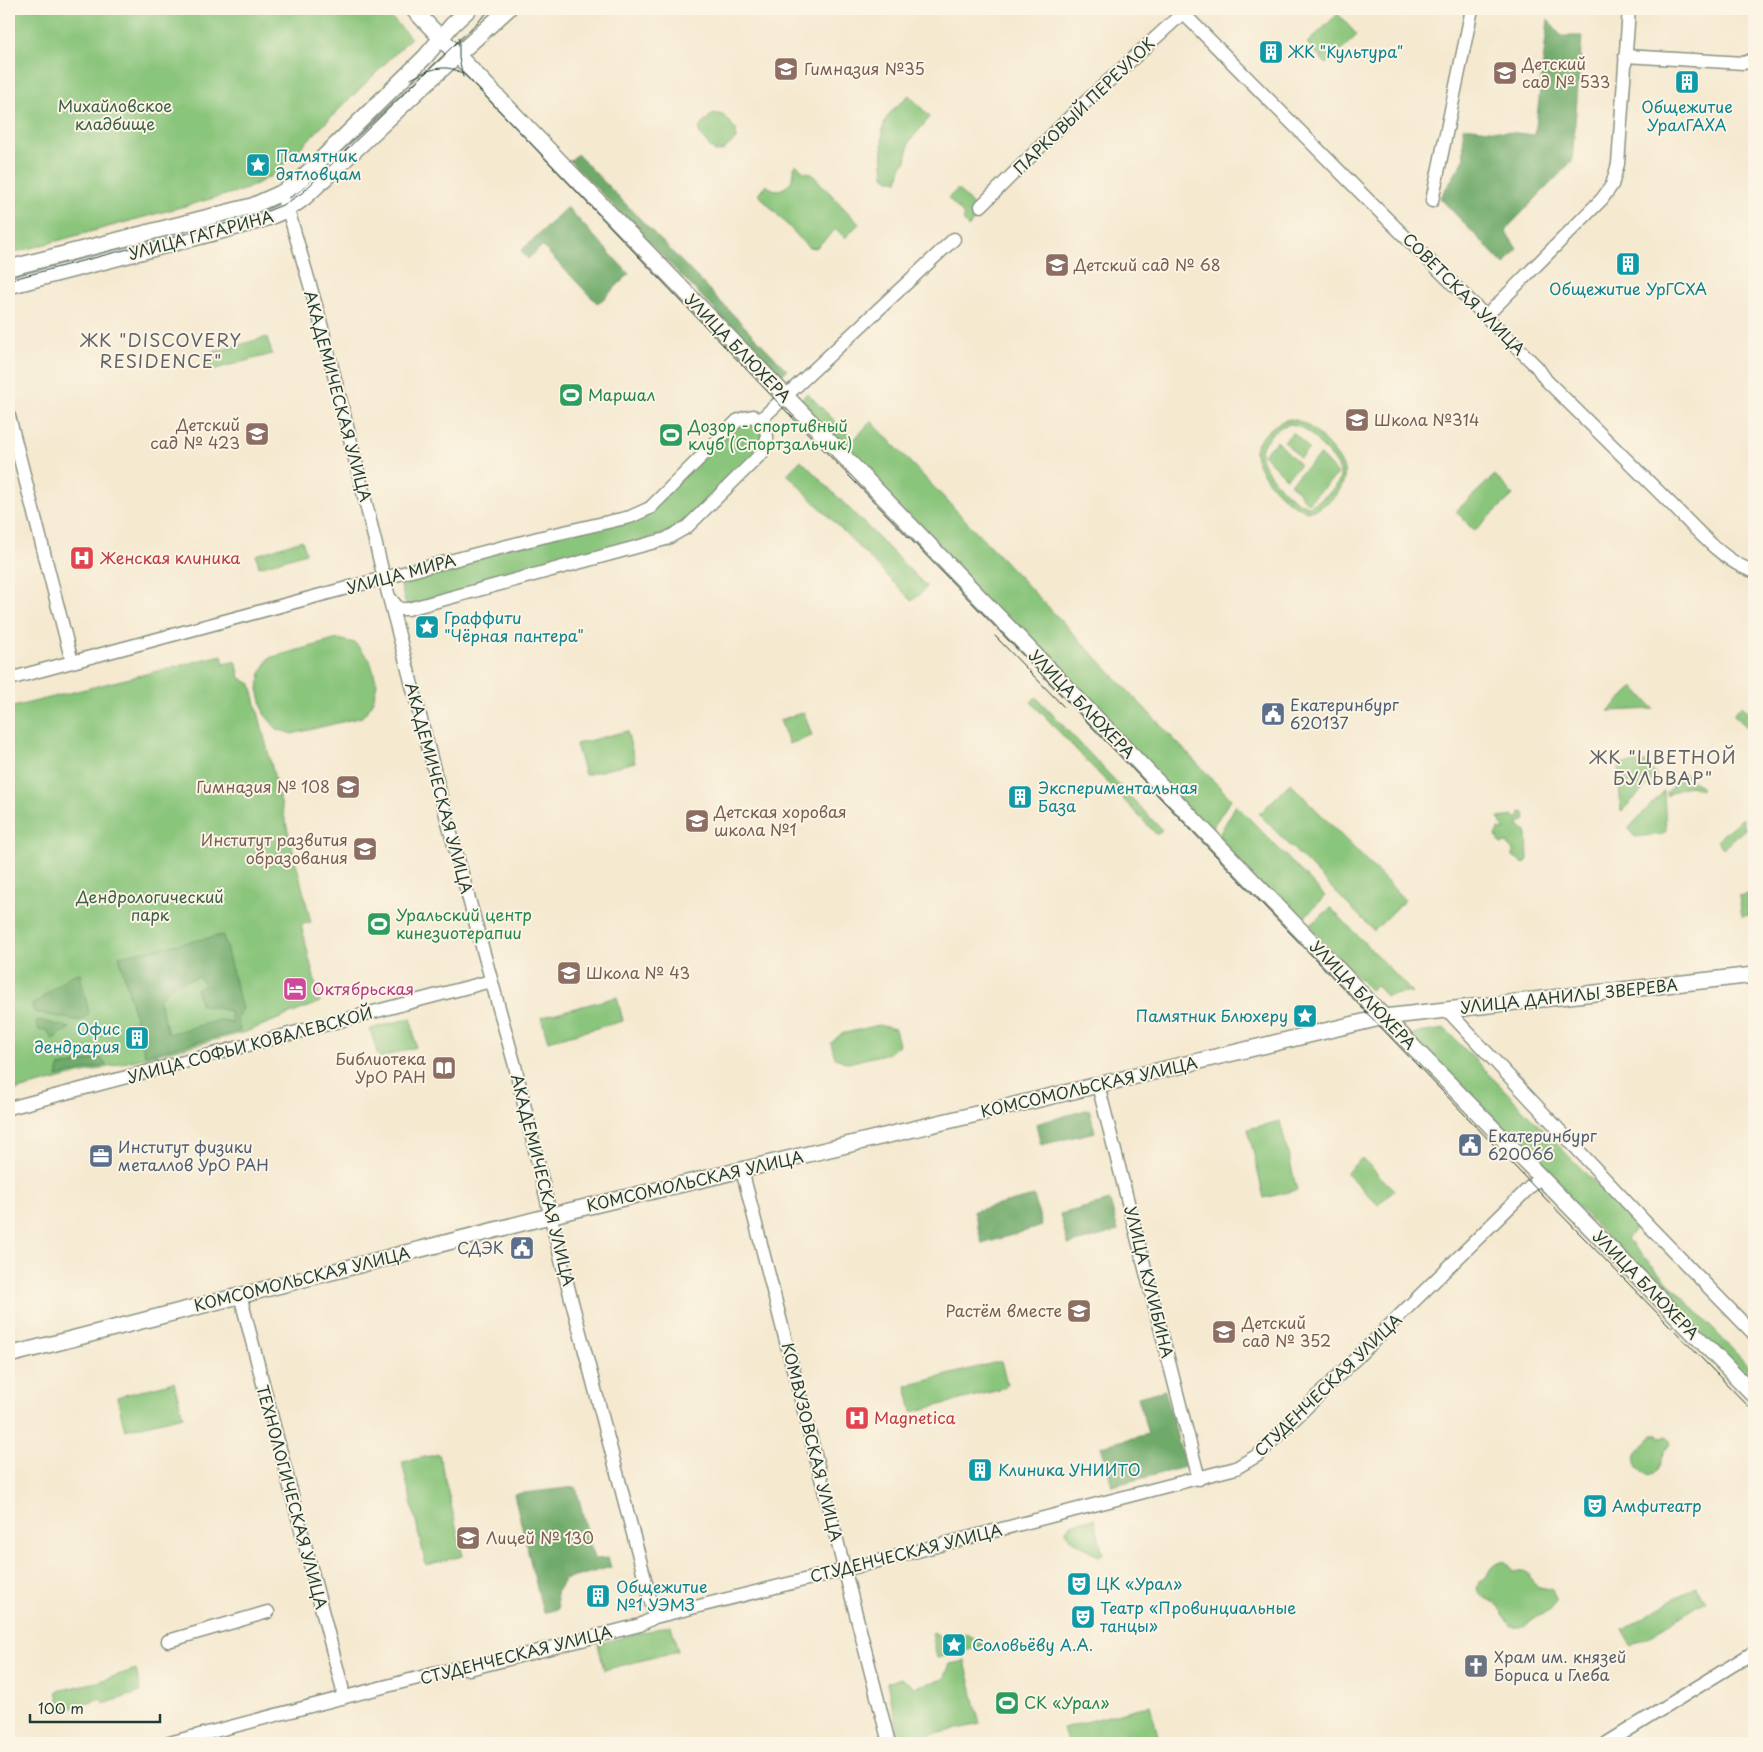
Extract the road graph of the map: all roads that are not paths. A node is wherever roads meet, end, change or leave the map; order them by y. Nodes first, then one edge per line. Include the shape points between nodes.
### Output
1 (413, 9) edge
2 (469, 9) edge
3 (508, 9) edge
4 (1472, 9) edge
5 (1629, 9) edge
6 (1183, 10) edge
7 (440, 39) junction
8 (457, 56) junction
9 (1625, 56) junction
10 (1754, 59) edge
11 (281, 193) junction
12 (1432, 202) dead end
13 (982, 206) dead end
14 (288, 210) junction
15 (954, 239) dead end
16 (9, 268) edge
17 (9, 286) edge
18 (1486, 316) junction
19 (785, 397) junction
20 (9, 416) edge
21 (759, 421) junction
22 (1754, 571) edge
23 (384, 578) junction
24 (389, 596) junction
25 (72, 662) junction
26 (9, 679) edge
27 (1754, 975) edge
28 (491, 982) junction
29 (1447, 1010) junction
30 (1384, 1017) junction
31 (1098, 1085) junction
32 (9, 1108) edge
33 (742, 1170) junction
34 (1541, 1176) junction
35 (552, 1215) junction
36 (240, 1295) junction
37 (1754, 1334) edge
38 (9, 1355) edge
39 (1754, 1396) edge
40 (1199, 1479) junction
41 (844, 1570) junction
42 (268, 1612) dead end
43 (654, 1617) junction
44 (168, 1641) dead end
45 (1754, 1652) edge
46 (343, 1698) junction
47 (168, 1743) edge
48 (890, 1743) edge
49 (1607, 1743) edge

1 - 7 main road, УЛИЦА БЛЮХЕРА
2 - 7 main road, УЛИЦА ГАГАРИНА
3 - 8 main road, УЛИЦА ГАГАРИНА
4 - 12 street
5 - 9 street
6 - 13 street, ПАРКОВЫЙ ПЕРЕУЛОК
6 - 18 street, СОВЕТСКАЯ УЛИЦА via 1362,195
7 - 8 main road, УЛИЦА БЛЮХЕРА
7 - 11 main road, УЛИЦА ГАГАРИНА via 296,184
8 - 14 main road, УЛИЦА ГАГАРИНА
8 - 19 main road, УЛИЦА БЛЮХЕРА
9 - 10 street via 1744,63
9 - 18 street via 1618,164 1612,185 1602,200
11 - 14 street, АКАДЕМИЧЕСКАЯ УЛИЦА
11 - 16 main road, УЛИЦА ГАГАРИНА via 252,206
14 - 17 main road, УЛИЦА ГАГАРИНА via 239,226
14 - 23 street, АКАДЕМИЧЕСКАЯ УЛИЦА via 347,426
15 - 19 street
18 - 22 street, СОВЕТСКАЯ УЛИЦА via 1546,380 1722,553
19 - 21 street
19 - 30 main road, УЛИЦА БЛЮХЕРА
20 - 25 street
21 - 23 street, УЛИЦА МИРА via 753,416 738,421 642,513
21 - 24 street, УЛИЦА МИРА via 768,436 763,452 687,527 666,539 408,609 398,609
23 - 24 street, АКАДЕМИЧЕСКАЯ УЛИЦА
23 - 25 street, УЛИЦА МИРА
24 - 28 street, АКАДЕМИЧЕСКАЯ УЛИЦА
25 - 26 street, УЛИЦА МИРА
27 - 29 main road, УЛИЦА ДАНИЛЫ ЗВЕРЕВА
28 - 32 street, УЛИЦА СОФЬИ КОВАЛЕВСКОЙ
28 - 35 street, АКАДЕМИЧЕСКАЯ УЛИЦА
29 - 30 main road, УЛИЦА ДАНИЛЫ ЗВЕРЕВА
29 - 37 street
30 - 31 main road, КОМСОМОЛЬСКАЯ УЛИЦА
30 - 34 main road, УЛИЦА БЛЮХЕРА
31 - 33 main road, КОМСОМОЛЬСКАЯ УЛИЦА
31 - 40 street, УЛИЦА КУЛИБИНА
33 - 35 main road, КОМСОМОЛЬСКАЯ УЛИЦА
33 - 41 street, КОМВУЗОВСКАЯ УЛИЦА
34 - 39 main road, УЛИЦА БЛЮХЕРА
34 - 40 street, СТУДЕНЧЕСКАЯ УЛИЦА via 1258,1454 1236,1468
35 - 36 main road, КОМСОМОЛЬСКАЯ УЛИЦА
35 - 43 street, АКАДЕМИЧЕСКАЯ УЛИЦА
36 - 38 main road, КОМСОМОЛЬСКАЯ УЛИЦА
36 - 46 street, ТЕХНОЛОГИЧЕСКАЯ УЛИЦА
40 - 41 street, СТУДЕНЧЕСКАЯ УЛИЦА
41 - 43 street, СТУДЕНЧЕСКАЯ УЛИЦА
41 - 48 street, КОМВУЗОВСКАЯ УЛИЦА
42 - 44 street
43 - 46 street, СТУДЕНЧЕСКАЯ УЛИЦА via 640,1625
45 - 49 street
46 - 47 street, СТУДЕНЧЕСКАЯ УЛИЦА

